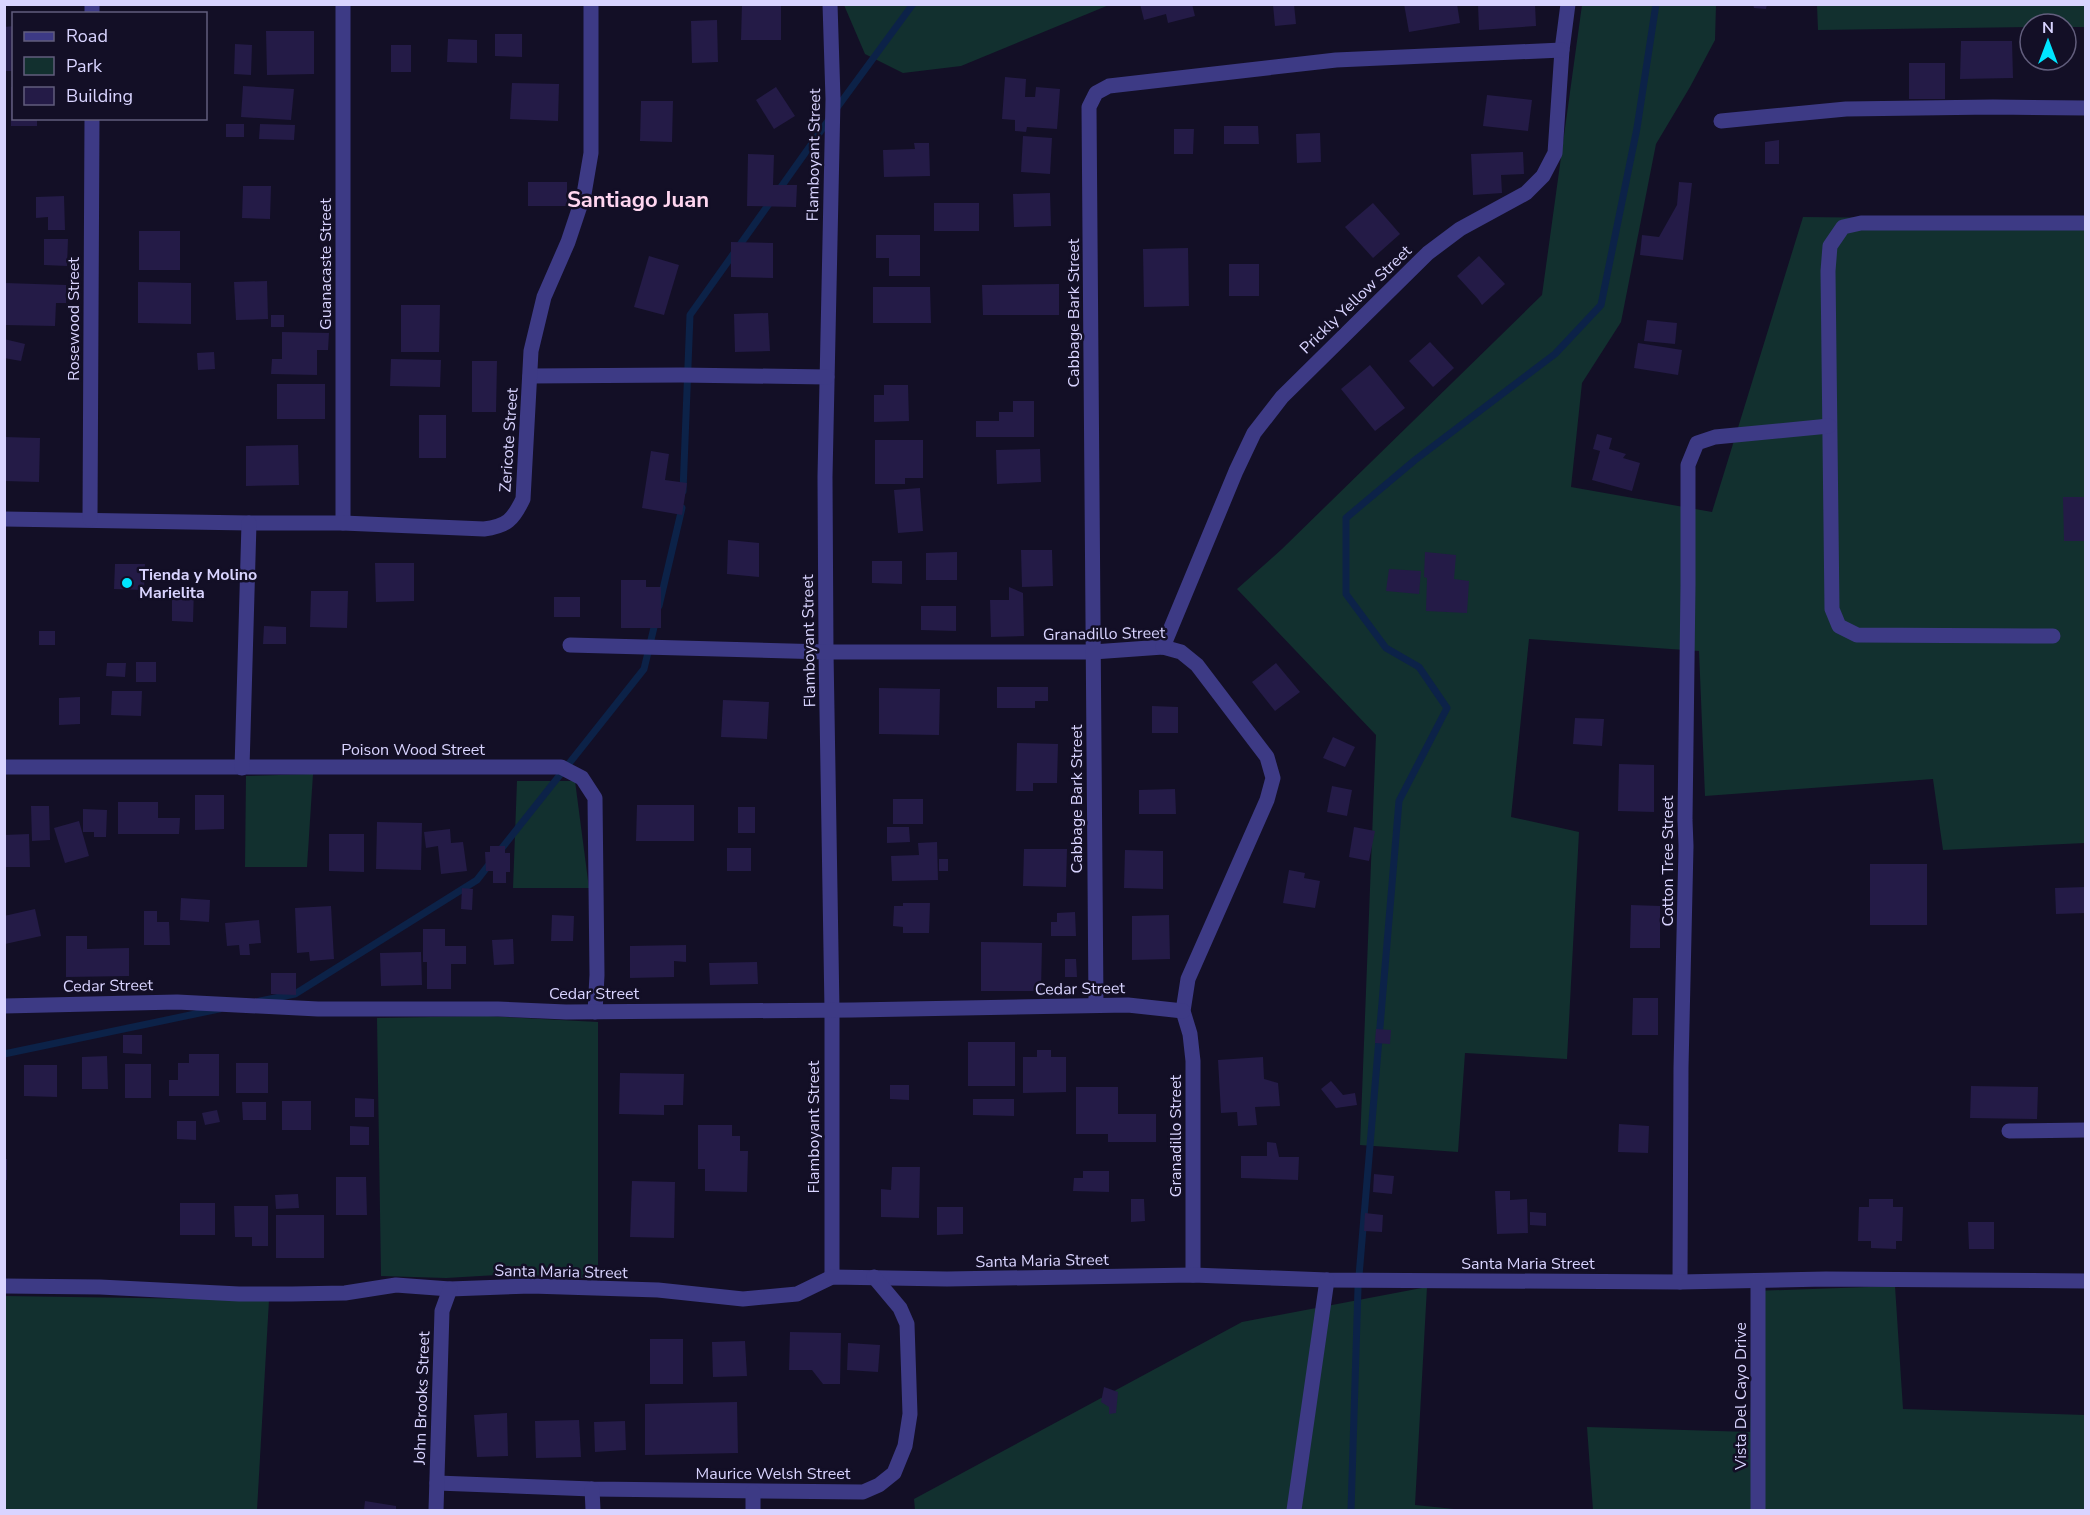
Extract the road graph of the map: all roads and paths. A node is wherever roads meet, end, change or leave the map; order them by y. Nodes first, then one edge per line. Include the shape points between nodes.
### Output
1 (343, 4) edge
2 (591, 4) edge
3 (830, 4) edge
4 (1568, 4) edge
5 (1562, 50) junction
6 (2085, 108) edge
7 (92, 120) edge
8 (1721, 121) dead end
9 (2085, 223) edge
10 (530, 376) junction
11 (826, 377) junction
12 (1829, 426) junction
13 (4, 519) edge
14 (90, 519) junction
15 (343, 522) junction
16 (249, 523) junction
17 (2053, 636) dead end
18 (570, 645) dead end
19 (1163, 647) junction
20 (826, 652) junction
21 (1093, 652) junction
22 (4, 767) edge
23 (242, 768) junction
24 (1096, 1005) junction
25 (4, 1006) edge
26 (832, 1010) junction
27 (1183, 1011) junction
28 (595, 1012) junction
29 (2085, 1130) edge
30 (2008, 1131) dead end
31 (1193, 1275) junction
32 (832, 1278) junction
33 (874, 1278) junction
34 (1327, 1280) junction
35 (2085, 1281) edge
36 (1680, 1282) junction
37 (1758, 1282) junction
38 (4, 1286) edge
39 (450, 1289) junction
40 (436, 1483) junction
41 (592, 1489) junction
42 (753, 1492) junction
43 (436, 1510) edge
44 (593, 1510) edge
45 (753, 1510) edge
46 (1294, 1510) edge
47 (1758, 1510) edge

1 - 15 street, Guanacaste Street
2 - 10 street, Zericote Street via 591,153 584,194 544,297 531,351
3 - 11 street, Flamboyant Street via 832,99
4 - 5 street, Prickly Yellow Street
5 - 19 street, Prickly Yellow Street via 1555,153 1543,176 1526,193 1460,229 1428,253 1282,397 1254,434 1236,471
5 - 21 street, Cabbage Bark Street via 1336,60 1109,86 1096,93 1089,106
6 - 8 street via 1846,110
7 - 14 street, Rosewood Street
9 - 12 street via 1861,222 1843,227 1830,246 1828,271
10 - 11 street
10 - 15 street, Zericote Street via 523,499 514,517 501,527 484,529
11 - 20 street, Flamboyant Street
12 - 17 street via 1832,609 1839,626 1857,635
12 - 36 street, Cotton Tree Street via 1715,437 1697,443 1688,465
13 - 14 street, Zericote Street
14 - 16 street, Zericote Street
15 - 16 street, Zericote Street
16 - 23 street
18 - 20 street, Granadillo Street
19 - 21 street, Granadillo Street
19 - 27 street, Granadillo Street via 1181,652 1197,665 1267,757 1273,778 1268,800 1188,979
20 - 21 street, Granadillo Street
20 - 26 street, Flamboyant Street
21 - 24 street, Cabbage Bark Street
22 - 23 street, Poison Wood Street
23 - 28 street, Poison Wood Street via 561,767 582,778 595,798
24 - 26 street, Cedar Street
24 - 27 street, Cedar Street
25 - 28 street, Cedar Street via 177,1002 318,1009
26 - 28 street, Cedar Street
26 - 32 street, Flamboyant Street
27 - 31 street, Granadillo Street via 1193,1061
29 - 30 street
31 - 33 street, Santa Maria Street
31 - 34 street, Santa Maria Street
32 - 33 street, Santa Maria Street
32 - 39 street, Santa Maria Street via 798,1294 743,1299 658,1290 531,1286
33 - 42 street, Maurice Welsh Street via 900,1308 907,1324 910,1414 905,1446 894,1473 863,1492
34 - 36 street, Santa Maria Street
34 - 46 street
35 - 37 street, Santa Maria Street
36 - 37 street, Santa Maria Street
37 - 47 street, Vista Del Cayo Drive
38 - 39 street, Santa Maria Street via 282,1294 345,1293 396,1285
39 - 40 street, John Brooks Street via 442,1311
40 - 41 street, Maurice Welsh Street
40 - 43 street, John Brooks Street
41 - 42 street, Maurice Welsh Street
41 - 44 street
42 - 45 street

